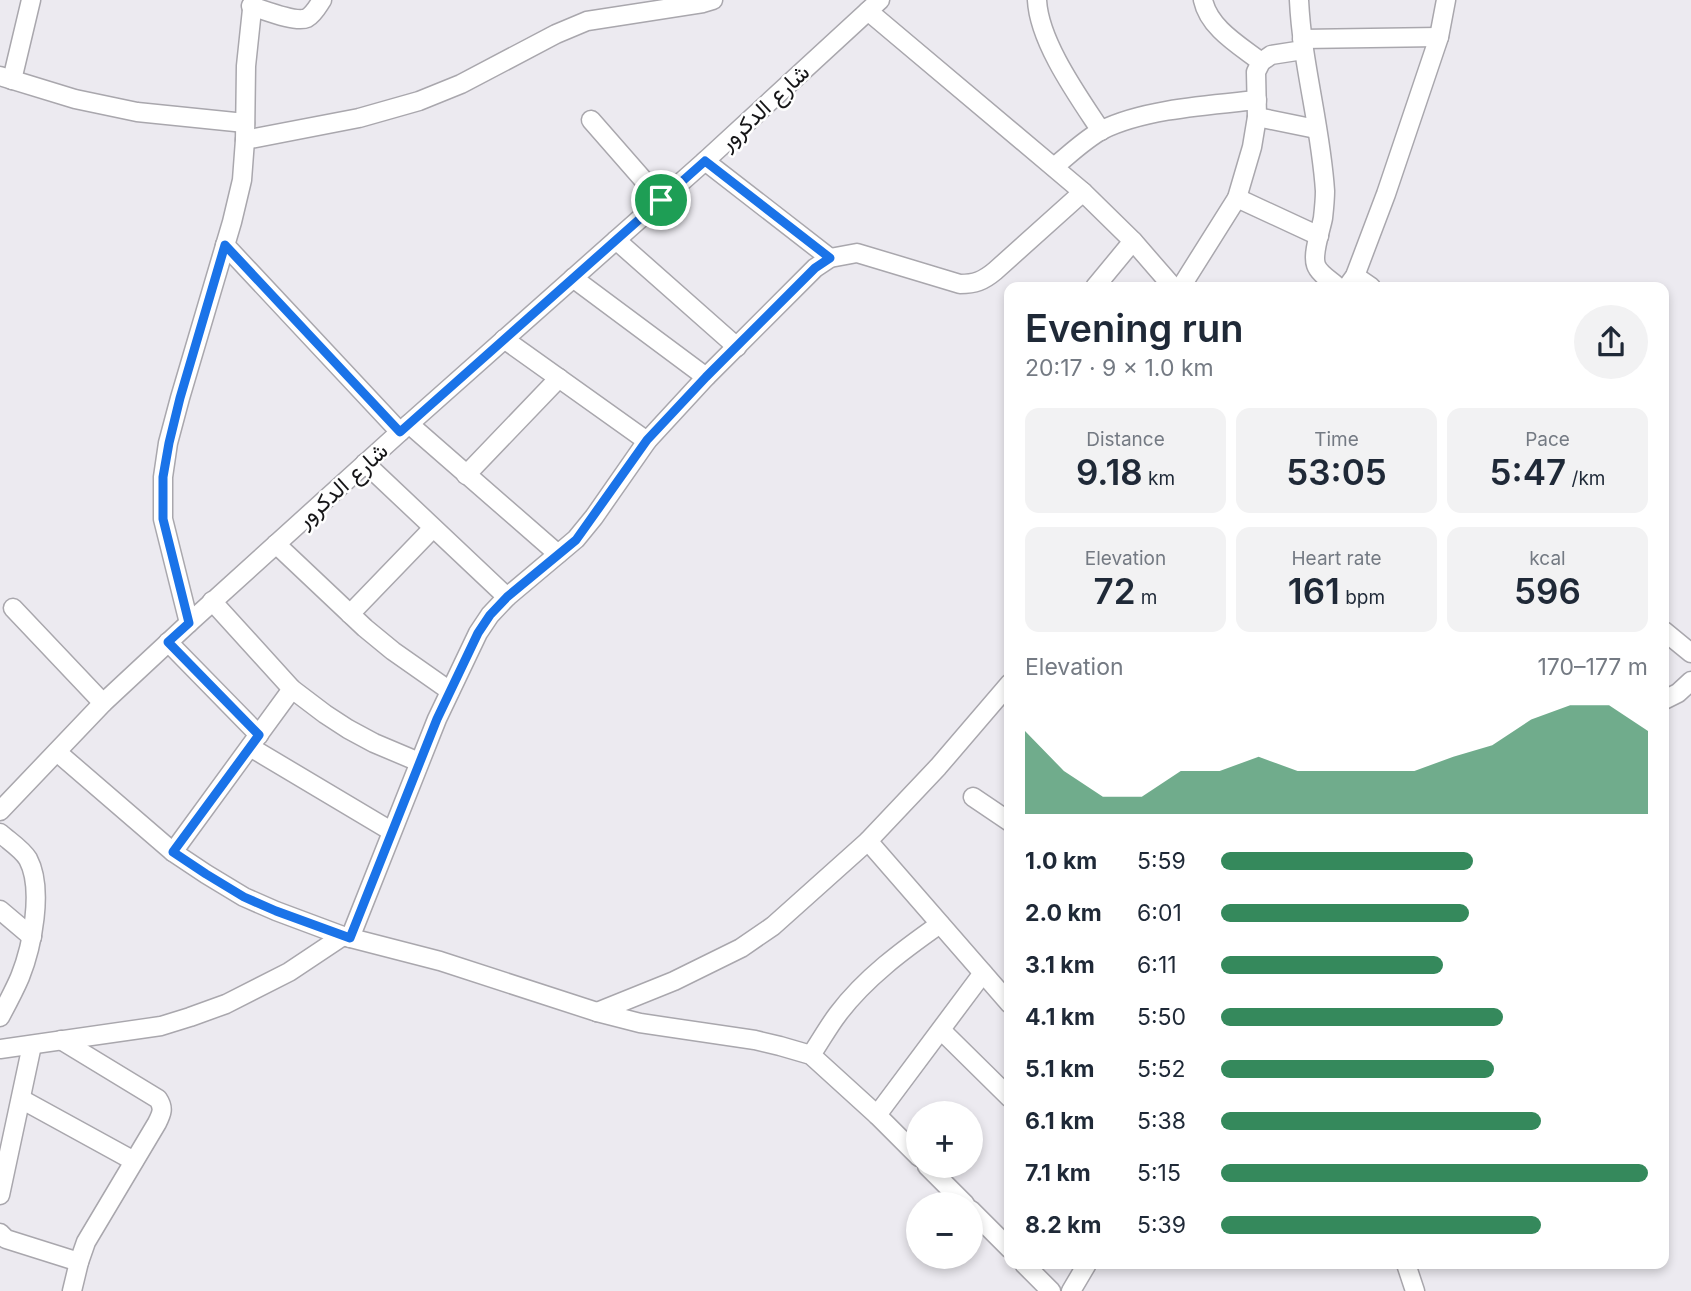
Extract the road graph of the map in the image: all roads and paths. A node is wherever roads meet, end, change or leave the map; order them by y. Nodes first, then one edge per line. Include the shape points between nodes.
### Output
1 (31, 0) edge
2 (321, 0) edge
3 (713, 0) edge
4 (1037, 0) edge
5 (1203, 0) edge
6 (1299, 0) edge
7 (1446, 0) edge
8 (252, 3) edge
9 (874, 6) edge
10 (1439, 37) junction
11 (1303, 44) junction
12 (1261, 62) junction
13 (6, 78) edge
14 (1257, 108) junction
15 (591, 120) dead end
16 (1317, 129) junction
17 (1101, 131) junction
18 (245, 132) junction
19 (705, 161) junction
20 (1054, 167) junction
21 (1083, 192) junction
22 (1237, 198) junction
23 (661, 200) junction
24 (1319, 236) junction
25 (616, 240) junction
26 (1133, 241) junction
27 (225, 245) junction
28 (830, 258) junction
29 (573, 278) junction
30 (1099, 282) edge
31 (1169, 282) edge
32 (1184, 282) edge
33 (1333, 282) edge
34 (1351, 282) edge
35 (505, 339) junction
36 (737, 347) junction
37 (706, 377) junction
38 (559, 378) junction
39 (405, 428) junction
40 (647, 440) junction
41 (365, 463) junction
42 (466, 475) junction
43 (433, 528) junction
44 (276, 544) junction
45 (558, 554) junction
46 (507, 597) junction
47 (212, 601) junction
48 (13, 608) dead end
49 (350, 614) junction
50 (189, 623) junction
51 (1669, 635) edge
52 (168, 642) junction
53 (1691, 653) edge
54 (1691, 681) edge
55 (292, 689) junction
56 (1004, 690) edge
57 (450, 691) junction
58 (1669, 698) edge
59 (103, 704) junction
60 (255, 741) junction
61 (57, 752) junction
62 (419, 762) junction
63 (973, 797) dead end
64 (0, 811) edge
65 (1004, 818) edge
66 (391, 831) junction
67 (0, 833) edge
68 (868, 841) junction
69 (173, 852) junction
70 (0, 911) edge
71 (940, 924) junction
72 (32, 937) junction
73 (346, 937) junction
74 (984, 973) junction
75 (1004, 997) edge
76 (597, 1012) junction
77 (0, 1017) edge
78 (941, 1030) junction
79 (61, 1040) junction
80 (32, 1045) junction
81 (0, 1049) edge
82 (811, 1055) junction
83 (1004, 1092) edge
84 (21, 1099) junction
85 (877, 1115) junction
86 (906, 1144) edge
87 (134, 1161) junction
88 (939, 1178) edge
89 (953, 1192) edge
90 (0, 1195) edge
91 (983, 1222) edge
92 (0, 1233) edge
93 (1004, 1243) edge
94 (79, 1262) junction
95 (1029, 1269) edge
96 (1084, 1269) edge
97 (1408, 1269) edge
98 (72, 1291) edge
99 (1051, 1291) edge
100 (1071, 1291) edge
101 (1415, 1291) edge

1 - 13 street
2 - 8 street via 304,19
3 - 18 street via 587,21 461,84 359,118
4 - 17 street via 1038,15 1057,60
5 - 12 street via 1217,26
6 - 11 street
7 - 10 street
8 - 18 street
9 - 19 street, شارع الدكرور
9 - 20 street
10 - 11 street
10 - 34 street via 1387,194
11 - 12 street
11 - 16 street
12 - 14 street via 1256,72
13 - 18 street via 75,99
14 - 16 street
14 - 17 street via 1166,111
14 - 22 street via 1252,147
15 - 23 street
16 - 24 street via 1325,200
17 - 20 street
18 - 27 street via 242,180
19 - 23 street, شارع الدكرور
19 - 28 street
20 - 21 street
21 - 26 street
21 - 28 street via 975,284 960,284 857,253
22 - 24 street
22 - 32 street
23 - 25 street, شارع الدكرور
24 - 33 street via 1316,265
25 - 29 street, شارع الدكرور
25 - 36 street
26 - 30 street
26 - 31 street
27 - 39 street
27 - 50 street via 177,409 163,477 163,519
28 - 36 street
29 - 35 street, شارع الدكرور
29 - 37 street
35 - 38 street
35 - 39 street, شارع الدكرور
36 - 37 street
37 - 40 street
38 - 40 street
38 - 42 street
39 - 41 street, شارع الدكرور
39 - 42 street
40 - 45 street via 576,540
41 - 43 street
41 - 44 street, شارع الدكرور
42 - 45 street
43 - 46 street
43 - 49 street
44 - 47 street, شارع الدكرور
44 - 49 street
45 - 46 street
46 - 57 street via 478,633
47 - 50 street, شارع الدكرور
47 - 55 street
48 - 59 street
49 - 57 street
50 - 52 street, شارع الدكرور
51 - 53 street
52 - 59 street, شارع الدكرور
52 - 60 street
54 - 58 street
55 - 60 street
55 - 62 street via 348,729
56 - 68 street
57 - 62 street
59 - 61 street, شارع الدكرور
60 - 66 street
60 - 69 street
61 - 64 street, شارع الدكرور
61 - 69 street
62 - 66 street
63 - 65 street
66 - 73 street
67 - 72 street via 27,856 33,870
68 - 71 street
68 - 76 street via 773,926 741,948
69 - 73 street via 244,897
70 - 72 street
71 - 74 street
71 - 82 street via 877,972 839,1013
72 - 77 street
73 - 76 street via 440,961
73 - 79 street via 226,1004 161,1026
74 - 75 street
74 - 78 street
76 - 82 street via 755,1040
78 - 83 street
78 - 85 street
79 - 80 street
79 - 87 street via 158,1099 163,1112
80 - 81 street
80 - 84 street
82 - 85 street
84 - 87 street
84 - 90 street
85 - 86 street
87 - 94 street via 91,1232
88 - 89 street
91 - 93 street
92 - 94 street via 6,1239
94 - 98 street
95 - 99 street
96 - 100 street
97 - 101 street

